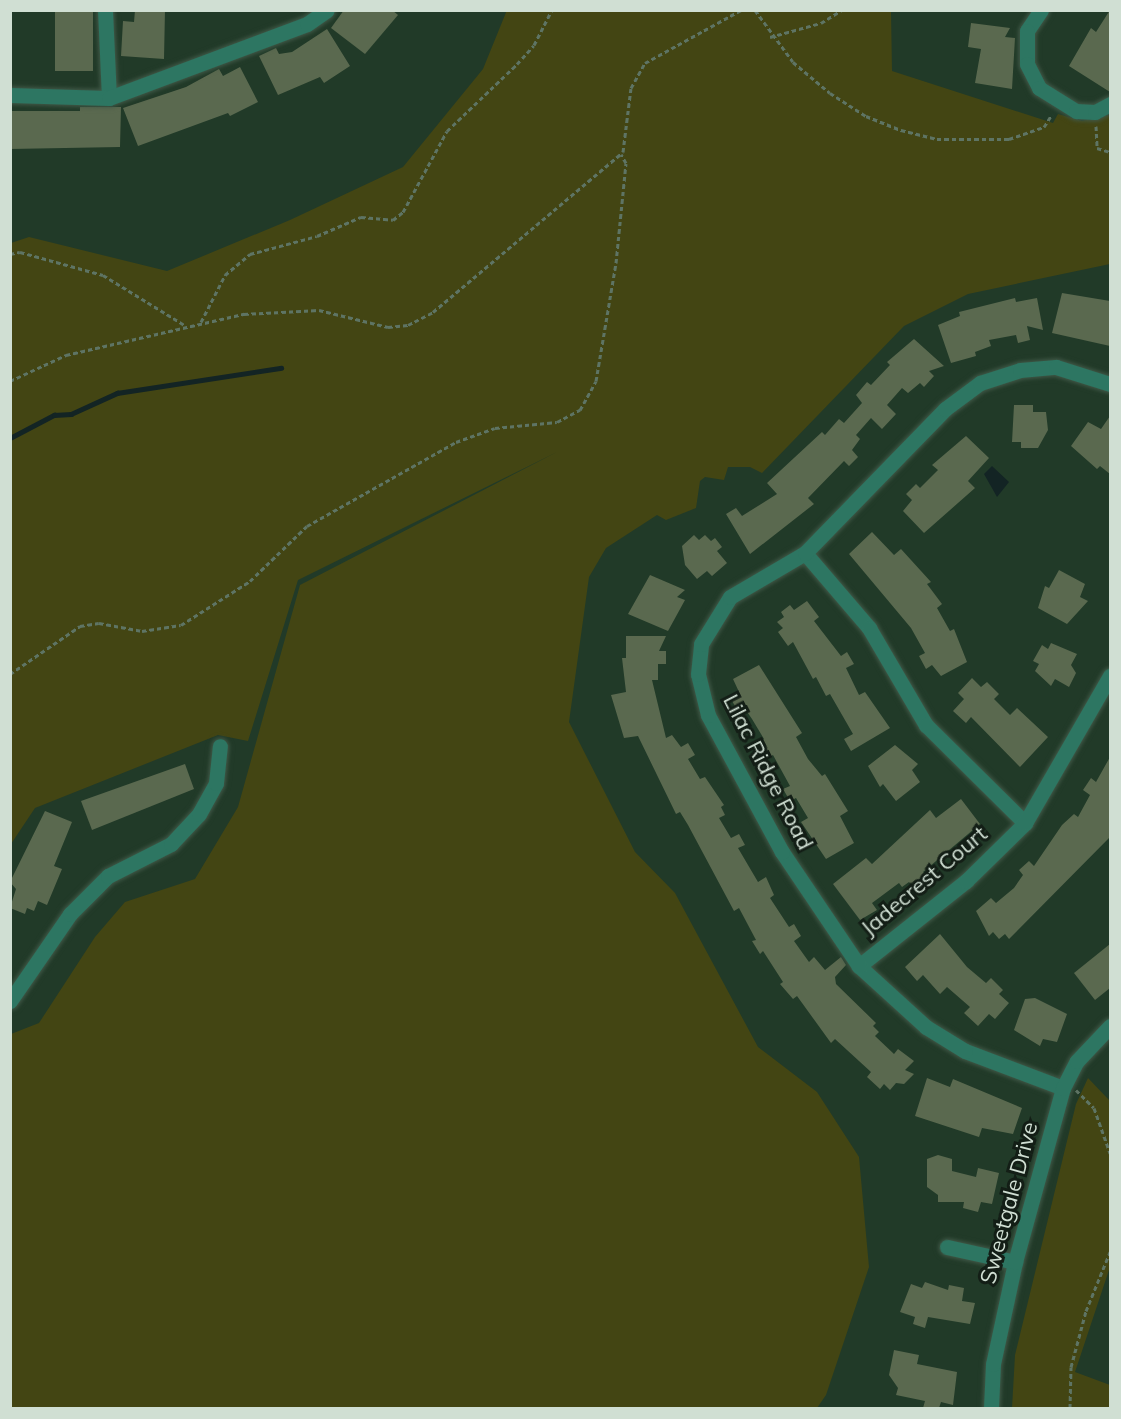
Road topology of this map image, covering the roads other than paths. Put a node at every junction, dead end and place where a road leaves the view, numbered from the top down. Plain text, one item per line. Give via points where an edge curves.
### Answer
1 (105, 10) edge
2 (327, 10) edge
3 (1041, 10) edge
4 (10, 95) edge
5 (109, 98) junction
6 (1110, 104) edge
7 (1110, 384) edge
8 (805, 553) junction
9 (1110, 676) edge
10 (220, 746) dead end
11 (1025, 823) junction
12 (859, 966) junction
13 (10, 1001) edge
14 (1110, 1026) edge
15 (1064, 1084) junction
16 (947, 1247) dead end
17 (1015, 1262) junction
18 (991, 1408) edge

1 - 5 street
2 - 5 street via 307,24
3 - 6 street via 1027,31 1027,64 1039,88 1055,102 1076,111 1095,112
4 - 5 street
7 - 8 street, Lilac Ridge Road via 1056,367 1020,370 980,383 945,409
8 - 11 street via 870,628 926,725
8 - 12 street, Lilac Ridge Road via 729,597 701,644 698,674 708,715 782,852
9 - 11 street, Jadecrest Court
10 - 13 street via 216,783 199,814 171,844 108,876 70,914
11 - 12 street, Jadecrest Court via 966,882
12 - 15 street, Lilac Ridge Road via 926,1027 965,1050
14 - 15 street, Sweetgale Drive via 1077,1061
15 - 17 street, Sweetgale Drive
16 - 17 street
17 - 18 street, Sweetgale Drive via 993,1364

